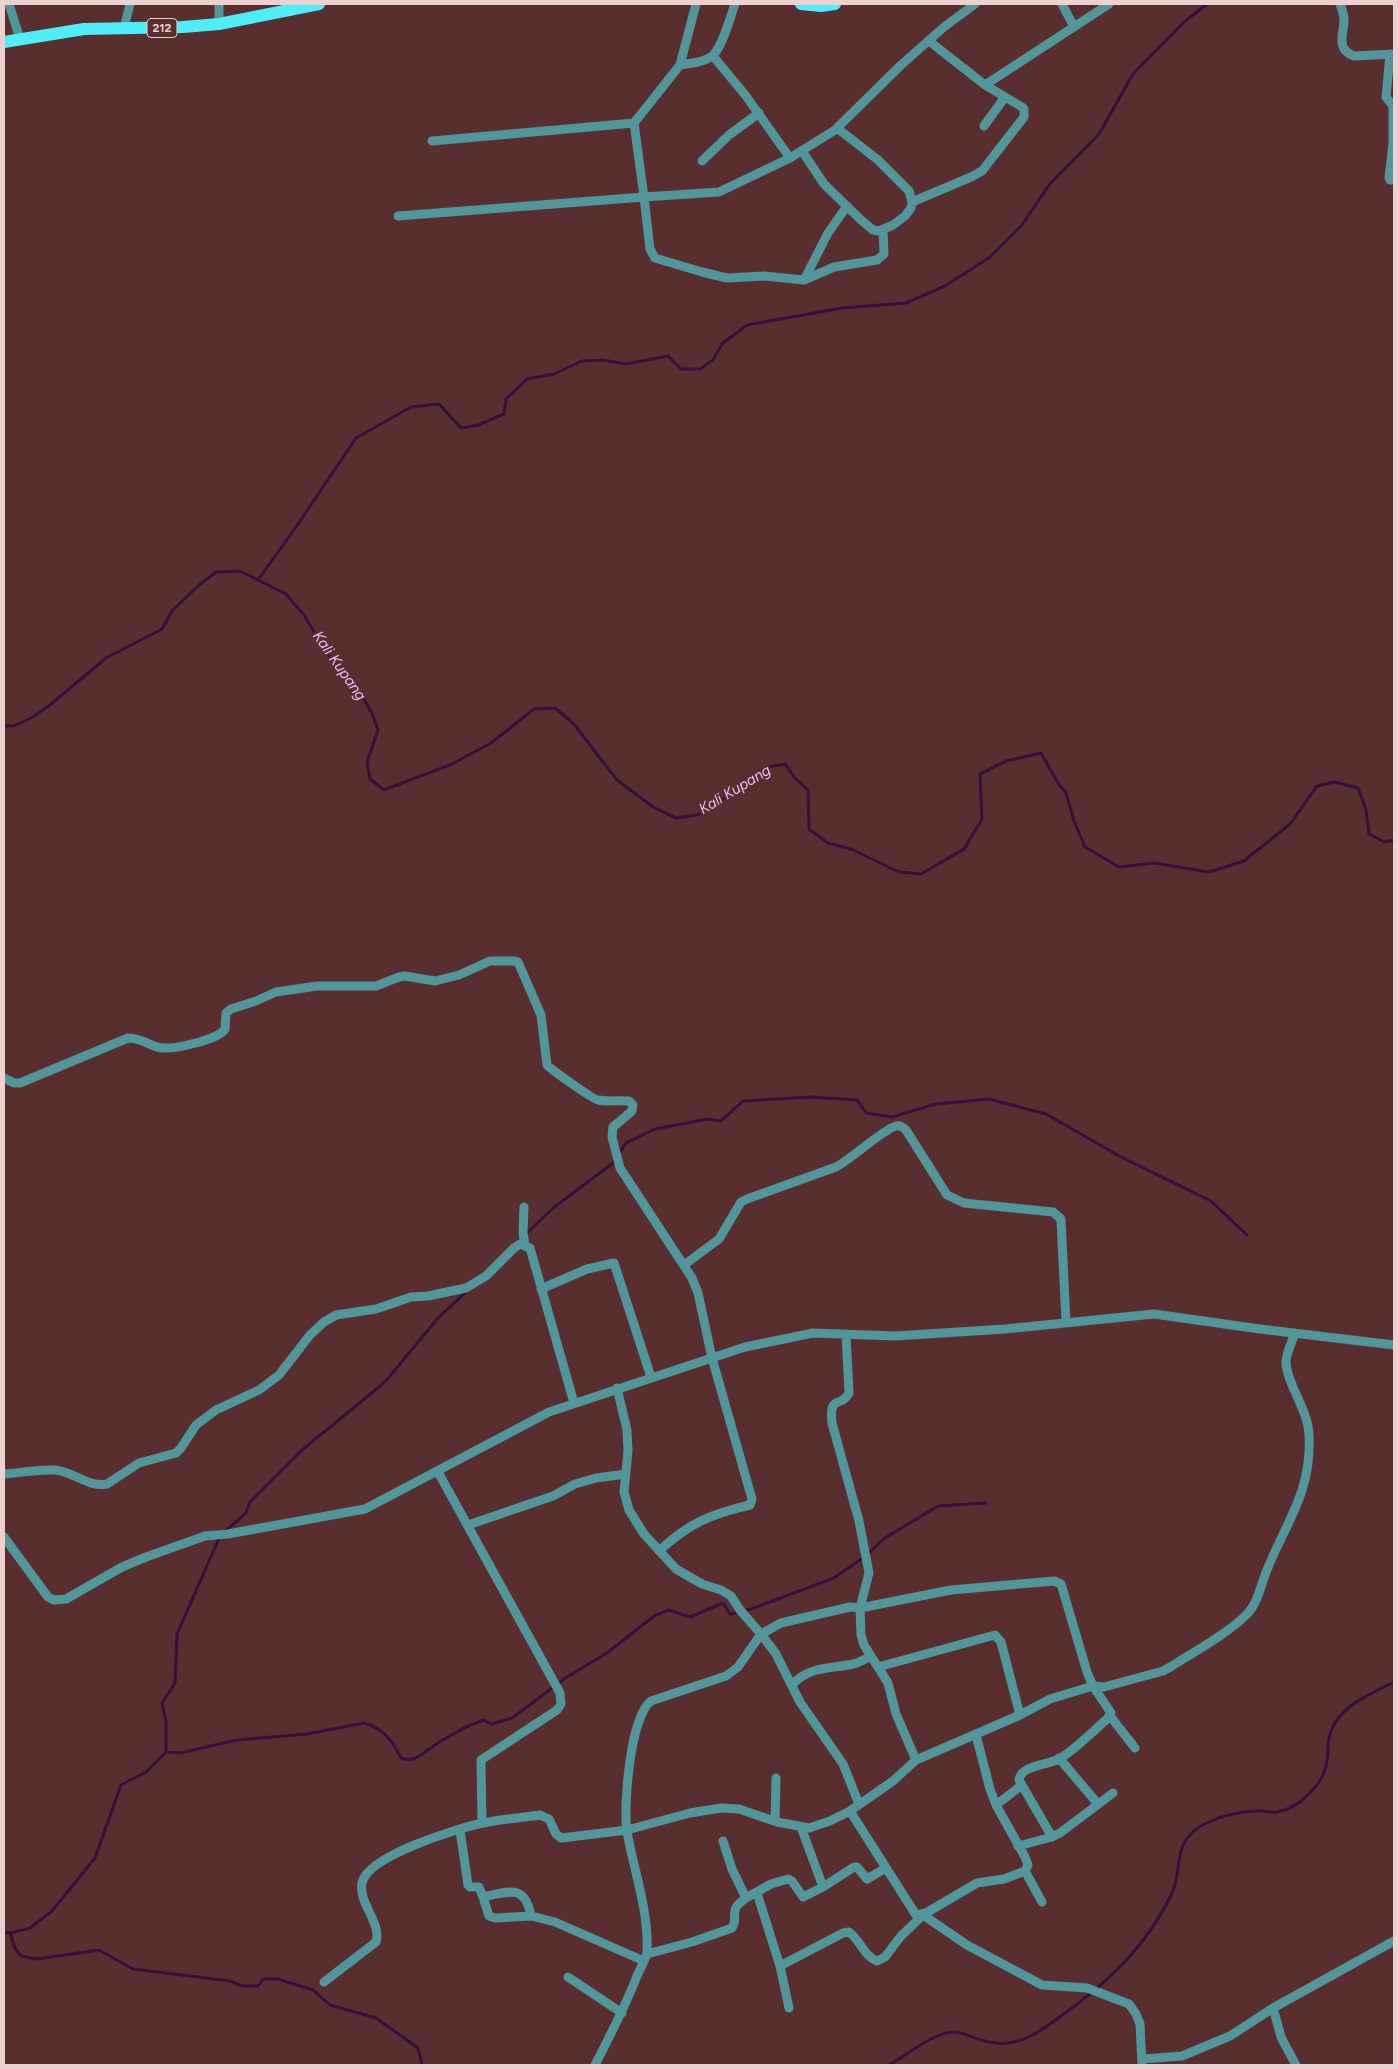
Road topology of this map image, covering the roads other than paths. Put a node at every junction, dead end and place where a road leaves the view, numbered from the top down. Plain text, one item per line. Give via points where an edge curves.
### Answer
1 (9, 4) edge
2 (130, 4) edge
3 (219, 4) edge
4 (319, 4) edge
5 (696, 4) edge
6 (735, 4) edge
7 (801, 4) edge
8 (835, 4) edge
9 (975, 4) edge
10 (1062, 4) edge
11 (1109, 4) edge
12 (1340, 4) edge
13 (219, 24) junction
14 (1074, 27) junction
15 (124, 28) junction
16 (20, 39) junction
17 (929, 41) junction
18 (4, 42) edge
19 (1392, 54) edge
20 (712, 56) junction
21 (680, 65) junction
22 (984, 85) junction
23 (1006, 97) junction
24 (759, 113) junction
25 (634, 123) junction
26 (984, 126) dead end
27 (837, 128) junction
28 (432, 141) dead end
29 (802, 151) junction
30 (790, 158) junction
31 (702, 161) dead end
32 (1394, 180) edge
33 (644, 197) junction
34 (912, 202) junction
35 (848, 206) junction
36 (398, 216) dead end
37 (883, 230) junction
38 (804, 280) junction
39 (4, 1078) edge
40 (524, 1207) dead end
41 (525, 1245) junction
42 (684, 1265) junction
43 (541, 1289) junction
44 (1066, 1322) junction
45 (1295, 1333) junction
46 (846, 1334) junction
47 (1394, 1345) edge
48 (712, 1358) junction
49 (651, 1377) junction
50 (617, 1388) junction
51 (574, 1403) junction
52 (438, 1472) junction
53 (4, 1474) edge
54 (626, 1474) junction
55 (468, 1525) junction
56 (4, 1537) edge
57 (659, 1550) junction
58 (860, 1608) junction
59 (761, 1634) junction
60 (870, 1656) junction
61 (878, 1668) junction
62 (792, 1685) junction
63 (1093, 1686) junction
64 (1020, 1715) junction
65 (1110, 1716) junction
66 (976, 1735) junction
67 (1135, 1748) dead end
68 (1059, 1758) junction
69 (916, 1760) junction
70 (776, 1778) dead end
71 (1022, 1785) junction
72 (1112, 1793) dead end
73 (860, 1804) junction
74 (1098, 1804) junction
75 (996, 1805) junction
76 (850, 1811) junction
77 (775, 1822) junction
78 (482, 1823) junction
79 (801, 1827) junction
80 (460, 1830) junction
81 (627, 1830) junction
82 (1052, 1837) junction
83 (723, 1841) dead end
84 (1018, 1846) junction
85 (886, 1868) junction
86 (1025, 1871) junction
87 (823, 1887) junction
88 (757, 1893) junction
89 (483, 1897) junction
90 (746, 1898) junction
91 (1042, 1902) dead end
92 (923, 1914) junction
93 (531, 1916) junction
94 (1394, 1941) edge
95 (645, 1957) junction
96 (780, 1966) junction
97 (568, 1977) dead end
98 (324, 1982) dead end
99 (789, 2008) dead end
100 (1273, 2008) junction
101 (622, 2013) junction
102 (1142, 2062) edge
103 (595, 2065) edge
104 (1296, 2065) edge

1 - 16 street
2 - 15 street
3 - 13 street
4 - 13 main road, 212
5 - 21 street
6 - 20 street
7 - 8 main road
9 - 17 street
10 - 14 street
11 - 14 street
12 - 19 street via 1344,19 1342,43 1350,54
13 - 15 main road, 212
14 - 22 street
15 - 16 main road, 212 via 79,30
16 - 18 main road, 212
17 - 22 street
17 - 27 street
19 - 32 street via 1386,97 1393,106 1389,178
20 - 21 street via 701,62
20 - 24 street
21 - 25 street
22 - 23 street
23 - 26 street
23 - 34 street via 1024,109 1024,117 987,166 971,177
24 - 30 street
24 - 31 street
25 - 28 street
25 - 33 street
27 - 29 street
27 - 34 street via 905,186
29 - 30 street
29 - 35 street via 824,184
30 - 33 street via 719,192
33 - 36 street
33 - 38 street via 650,249 655,258 727,278 764,276
34 - 37 street via 905,216
35 - 37 street via 873,230
35 - 38 street via 828,233
37 - 38 street via 884,254 877,260 834,267
39 - 42 street via 20,1083 128,1038 162,1048 218,1036 225,1029 226,1013 230,1009 276,992 318,986 376,986 405,976 435,981 459,975 490,961 514,960 520,966 540,1016 550,1070 596,1100 629,1101 633,1105 632,1111 613,1127 612,1136 620,1168
40 - 41 street
41 - 43 street via 534,1258
41 - 53 street via 514,1248 480,1280 466,1288 410,1297 324,1322 268,1384 216,1410 196,1425 176,1453 139,1463 107,1484 93,1484 56,1470
42 - 44 street via 718,1238 741,1202 836,1167 889,1130 902,1126 947,1195 954,1200 1058,1215 1061,1220
42 - 48 street via 698,1293
43 - 49 street via 587,1269 614,1262
43 - 51 street
44 - 45 street via 1154,1314
44 - 46 street via 895,1336
45 - 47 street
45 - 63 street via 1286,1360 1310,1433 1307,1476 1252,1609 1163,1671 1104,1687
46 - 48 street via 800,1335 744,1347
46 - 58 street via 849,1392 830,1408 869,1573
48 - 49 street
48 - 57 street via 753,1502 708,1516
49 - 50 street
50 - 51 street
50 - 54 street via 627,1430
51 - 52 street via 529,1422
52 - 55 street
52 - 56 street via 365,1509 205,1536 122,1567 60,1600 43,1592
54 - 55 street via 575,1484 553,1496
54 - 57 street via 624,1492 629,1510
55 - 78 street via 562,1699 557,1710 482,1760
57 - 59 street via 676,1569 731,1596
58 - 59 street via 781,1623
58 - 60 street via 861,1635
58 - 63 street via 951,1590 1058,1582 1062,1584
59 - 62 street
59 - 81 street via 732,1673 646,1704 636,1728 629,1760
60 - 61 street
60 - 62 street via 855,1664 812,1671
61 - 64 street via 995,1635 1001,1642
61 - 69 street via 888,1682 896,1714
62 - 73 street via 800,1702 847,1770
63 - 64 street via 1050,1699
63 - 65 street via 1110,1709
64 - 66 street
65 - 67 street
65 - 68 street
66 - 69 street
66 - 75 street
68 - 71 street via 1026,1770 1020,1775
68 - 74 street
69 - 73 street
70 - 77 street
71 - 75 street
71 - 82 street
72 - 74 street
73 - 76 street
74 - 82 street
75 - 84 street
76 - 79 street via 830,1822
76 - 85 street
77 - 79 street
77 - 81 street via 739,1808 721,1808
78 - 80 street
78 - 81 street via 545,1816 561,1838
79 - 87 street
80 - 89 street via 468,1886 479,1887
80 - 98 street via 394,1853 365,1875 363,1896 377,1934 376,1942
81 - 95 street via 644,1920
82 - 84 street
83 - 90 street
84 - 86 street via 1028,1865
85 - 87 street via 867,1879 854,1867
85 - 92 street via 912,1911 916,1915
86 - 91 street
86 - 92 street via 1004,1879 977,1883
87 - 88 street via 803,1897 788,1879
88 - 90 street
88 - 96 street
89 - 93 street via 490,1916 494,1918
89 - 93 street via 518,1892 525,1898
90 - 95 street via 733,1913 732,1928
92 - 96 street via 885,1957 877,1961 865,1953 849,1932
92 - 102 street via 976,1950 1042,1985 1087,1988 1129,2004 1140,2024
93 - 95 street via 556,1922
94 - 100 street
95 - 101 street
96 - 99 street
97 - 101 street
100 - 102 street via 1241,2030 1192,2053
100 - 104 street via 1281,2037
101 - 103 street

